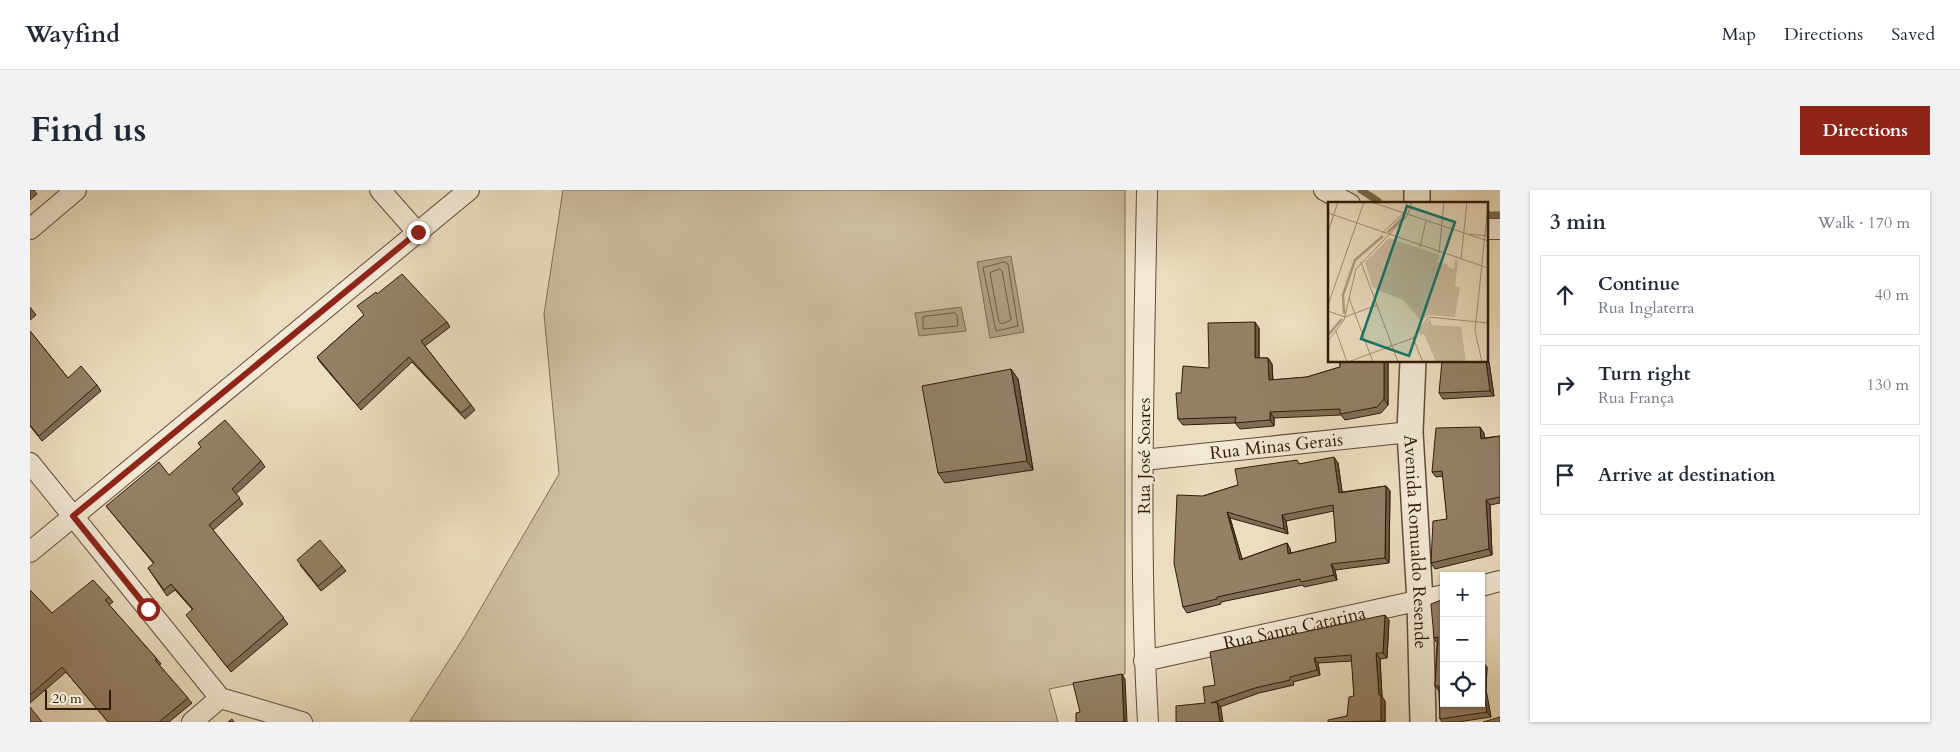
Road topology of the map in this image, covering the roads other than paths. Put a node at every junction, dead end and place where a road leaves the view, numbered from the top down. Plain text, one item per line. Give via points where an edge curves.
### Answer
1 (76, 190) edge
2 (380, 190) edge
3 (469, 190) edge
4 (1147, 190) edge
5 (1324, 190) edge
6 (1346, 202) edge
7 (30, 229) edge
8 (418, 232) junction
9 (1413, 362) edge
10 (1410, 432) junction
11 (1143, 460) junction
12 (30, 463) edge
13 (73, 516) junction
14 (30, 552) edge
15 (1500, 581) edge
16 (1485, 585) edge
17 (1432, 598) edge
18 (1144, 661) junction
19 (220, 698) junction
20 (192, 722) edge
21 (302, 722) edge
22 (1148, 722) edge
23 (1423, 722) edge

1 - 7 street
2 - 8 street
3 - 8 street
4 - 11 street, Rua José Soares
5 - 6 street
8 - 13 street
9 - 10 street, Avenida Romualdo Resende
10 - 11 street, Rua Minas Gerais
10 - 17 street, Avenida Romualdo Resende
11 - 18 street, Rua José Soares
12 - 13 street
13 - 14 street
13 - 19 street
15 - 16 street
17 - 18 street, Rua Santa Catarina
17 - 23 street, Avenida Romualdo Resende
18 - 22 street, Rua José Soares
19 - 20 street
19 - 21 street

